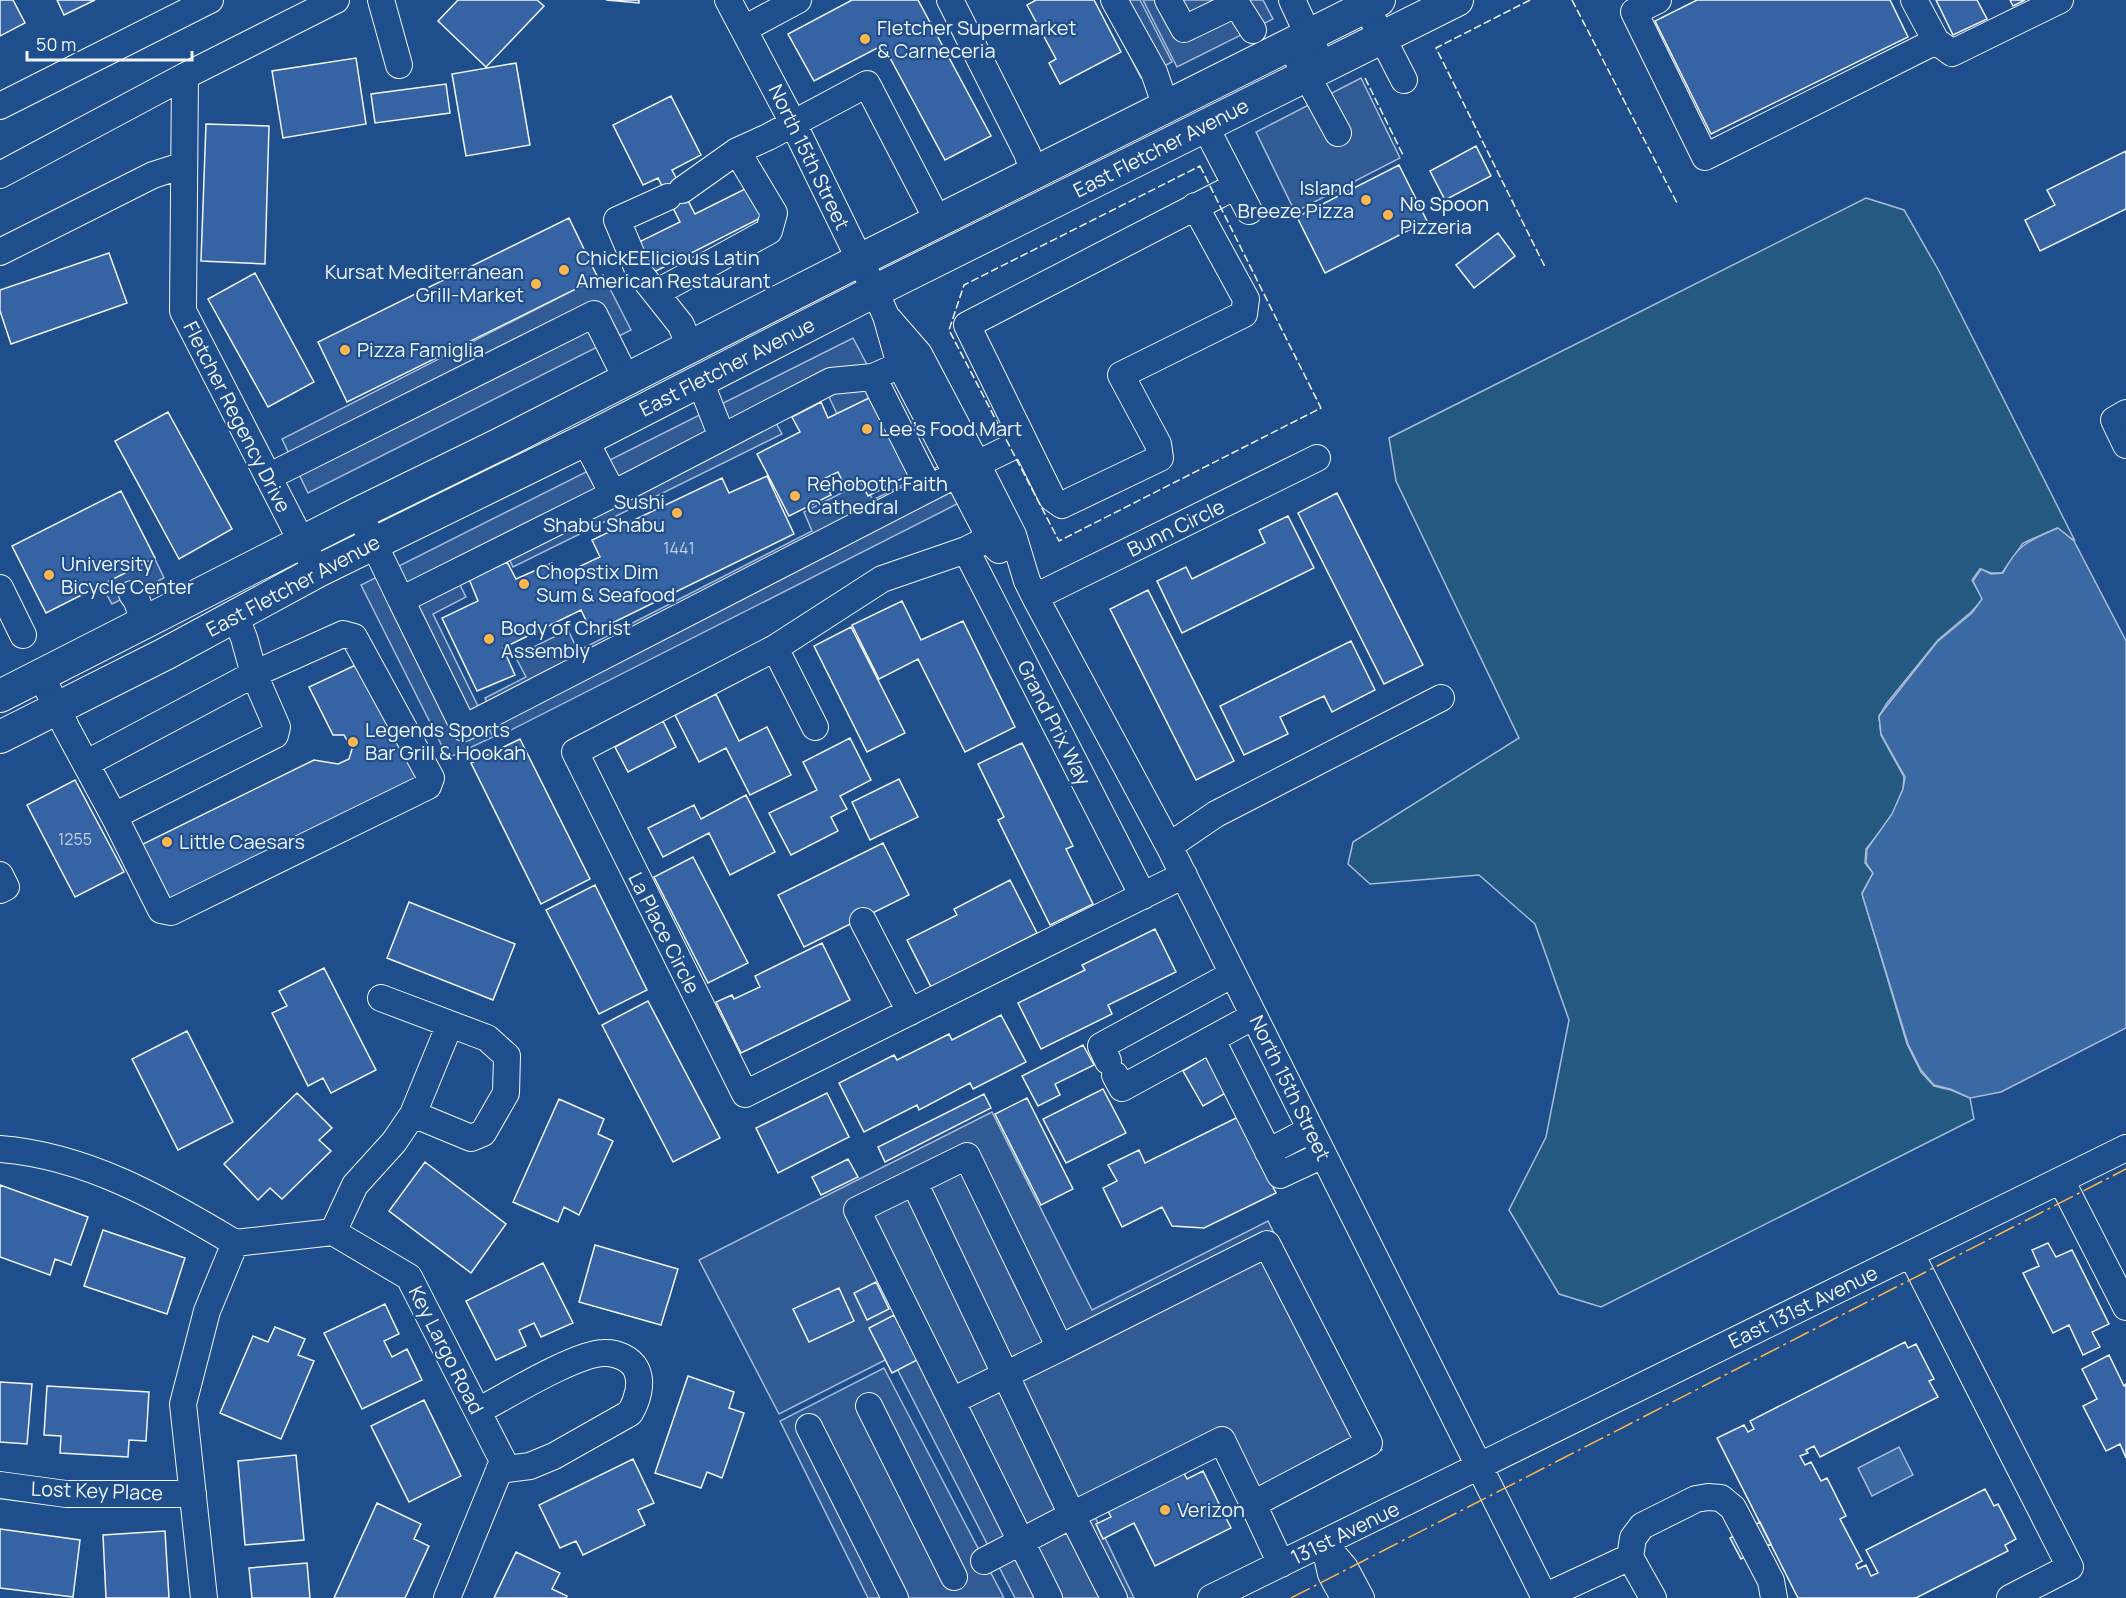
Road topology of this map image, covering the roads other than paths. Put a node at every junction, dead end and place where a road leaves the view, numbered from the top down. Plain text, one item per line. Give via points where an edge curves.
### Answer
1 (210, 0) edge
2 (336, 0) edge
3 (381, 0) edge
4 (728, 0) edge
5 (798, 0) edge
6 (950, 0) edge
7 (1114, 0) edge
8 (1168, 0) edge
9 (1292, 0) edge
10 (1658, 0) edge
11 (1914, 0) edge
12 (2060, 0) edge
13 (1235, 2) edge
14 (1372, 3) edge
15 (1444, 3) edge
16 (744, 28) junction
17 (1382, 38) junction
18 (1936, 41) junction
19 (1280, 42) junction
20 (399, 64) dead end
21 (185, 76) junction
22 (1304, 77) junction
23 (1404, 80) dead end
24 (0, 106) edge
25 (1166, 107) junction
26 (793, 123) junction
27 (1205, 126) junction
28 (1338, 133) dead end
29 (737, 150) junction
30 (184, 165) junction
31 (1034, 173) junction
32 (0, 175) edge
33 (1236, 186) junction
34 (1196, 206) junction
35 (1249, 211) dead end
36 (938, 221) junction
37 (0, 252) edge
38 (860, 260) junction
39 (656, 293) junction
40 (881, 304) junction
41 (690, 347) junction
42 (900, 365) junction
43 (873, 377) junction
44 (627, 380) junction
45 (700, 381) junction
46 (2120, 416) edge
47 (722, 437) junction
48 (585, 440) junction
49 (1024, 441) junction
50 (2126, 444) edge
51 (1317, 458) dead end
52 (967, 469) junction
53 (268, 477) junction
54 (929, 488) junction
55 (613, 494) junction
56 (359, 513) junction
57 (990, 538) junction
58 (302, 542) junction
59 (374, 543) junction
60 (966, 550) junction
61 (318, 571) junction
62 (0, 588) edge
63 (1031, 589) junction
64 (132, 594) dead end
65 (401, 600) junction
66 (235, 615) junction
67 (144, 623) junction
68 (23, 635) dead end
69 (775, 648) junction
70 (254, 674) junction
71 (41, 675) junction
72 (0, 696) edge
73 (1441, 698) dead end
74 (58, 709) junction
75 (815, 727) dead end
76 (0, 737) edge
77 (87, 763) junction
78 (114, 816) junction
79 (1170, 846) junction
80 (0, 875) edge
81 (1184, 875) junction
82 (0, 890) edge
83 (1143, 896) junction
84 (863, 921) dead end
85 (1233, 974) junction
86 (381, 998) dead end
87 (910, 1012) junction
88 (1254, 1016) junction
89 (450, 1024) junction
90 (1212, 1040) junction
91 (413, 1114) junction
92 (1310, 1130) junction
93 (2126, 1148) edge
94 (0, 1149) edge
95 (1268, 1152) junction
96 (1323, 1155) junction
97 (2061, 1180) junction
98 (914, 1182) junction
99 (333, 1232) junction
100 (235, 1243) junction
101 (1911, 1254) junction
102 (2126, 1307) edge
103 (1060, 1348) junction
104 (1005, 1374) junction
105 (952, 1401) junction
106 (869, 1406) dead end
107 (478, 1411) junction
108 (808, 1426) dead end
109 (1479, 1467) junction
110 (499, 1470) junction
111 (0, 1485) edge
112 (194, 1494) junction
113 (1253, 1504) junction
114 (1072, 1515) junction
115 (1022, 1542) junction
116 (1324, 1543) junction
117 (1630, 1557) junction
118 (984, 1561) dead end
119 (1281, 1564) junction
120 (954, 1578) dead end
121 (204, 1598) edge
122 (447, 1598) edge
123 (895, 1598) edge
124 (1050, 1598) edge
125 (1114, 1598) edge
126 (1211, 1598) edge
127 (1344, 1598) edge
128 (1361, 1598) edge
129 (1545, 1598) edge
130 (1653, 1598) edge
131 (1774, 1598) edge
132 (2010, 1598) edge

1 - 24 street
2 - 21 street
3 - 20 street
4 - 16 street, North 15th Street
5 - 16 street
6 - 31 street
7 - 25 street via 1154,72
8 - 13 street via 1184,29
9 - 19 street
10 - 18 street via 1634,12 1705,157
11 - 18 street
12 - 18 street via 1958,52 1952,53
13 - 19 street
14 - 17 street
14 - 19 main road, East Fletcher Avenue
15 - 17 main road, East Fletcher Avenue
16 - 26 street, North 15th Street
17 - 22 main road, East Fletcher Avenue
17 - 23 street
19 - 22 main road
19 - 22 street
19 - 25 main road, East Fletcher Avenue
21 - 30 street, Fletcher Regency Drive
21 - 32 street
22 - 27 main road, East Fletcher Avenue
22 - 28 street
25 - 31 main road, East Fletcher Avenue
26 - 29 street
26 - 36 street via 867,84
26 - 38 street, North 15th Street
27 - 33 street
27 - 40 main road, East Fletcher Avenue
29 - 39 street via 774,213 769,231
29 - 39 street via 675,193 617,220 639,272
30 - 37 street via 153,175
30 - 53 street, Fletcher Regency Drive via 183,311
31 - 36 main road, East Fletcher Avenue
33 - 34 street
33 - 35 street
34 - 49 street via 967,325
34 - 49 street via 1246,299 1245,314 1121,375 1158,444 1160,458 1062,505 1052,498
36 - 38 main road, East Fletcher Avenue
38 - 40 street, North 15th Street
38 - 41 main road, East Fletcher Avenue
39 - 41 street via 681,325
40 - 42 street, North 15th Street
40 - 45 main road, East Fletcher Avenue
40 - 52 street, North 15th Street via 919,354
41 - 44 main road, East Fletcher Avenue
42 - 43 street
42 - 52 street, North 15th Street
43 - 47 street via 831,381
43 - 54 street
44 - 53 street via 594,314
44 - 56 main road, East Fletcher Avenue
45 - 47 street
45 - 48 main road, East Fletcher Avenue
46 - 50 street
47 - 55 street
48 - 55 street
48 - 59 main road, East Fletcher Avenue
49 - 52 street
51 - 63 street, Bunn Circle
52 - 54 street
52 - 57 street, North 15th Street
52 - 63 street, North 15th Street via 1013,535
53 - 58 street, Fletcher Regency Drive
54 - 65 street via 464,728
55 - 65 street
56 - 58 main road, East Fletcher Avenue
56 - 59 street
57 - 60 street, La Place Circle
57 - 63 street, North 15th Street
58 - 61 street, Fletcher Regency Drive
58 - 67 main road, East Fletcher Avenue
59 - 61 main road, East Fletcher Avenue
59 - 65 street
60 - 69 street, La Place Circle via 882,579
60 - 83 street, Grand Prix Way
61 - 66 main road, East Fletcher Avenue
62 - 68 street
63 - 79 street, North 15th Street
64 - 67 street
66 - 70 street
66 - 74 main road, East Fletcher Avenue
67 - 71 main road, East Fletcher Avenue
69 - 75 street
69 - 87 street, La Place Circle via 575,752 745,1094
70 - 77 street
70 - 78 street via 277,726 275,735
70 - 78 street via 343,634 354,637 431,778 428,786 171,912 161,910
71 - 72 main road, East Fletcher Avenue
71 - 74 street
73 - 79 street via 1216,814
74 - 76 main road, East Fletcher Avenue
74 - 77 street
77 - 78 street
79 - 81 street, North 15th Street
80 - 82 street via 6,887
81 - 83 street, La Place Circle
81 - 85 street, North 15th Street
83 - 87 street, La Place Circle
84 - 87 street
85 - 88 street, North 15th Street
85 - 90 street via 1101,1046 1122,1088
86 - 89 street
88 - 90 street
88 - 92 street, North 15th Street
89 - 91 street
89 - 91 street via 487,1038 507,1056 506,1093 483,1134 471,1138
90 - 95 street
91 - 99 street via 355,1185
92 - 95 street
92 - 96 street, North 15th Street
93 - 97 street, East 131st Avenue
94 - 100 street via 22,1151 103,1173 170,1204
95 - 96 street via 1280,1176
96 - 109 street, North 15th Street
97 - 101 street, East 131st Avenue
97 - 102 street
98 - 103 street via 967,1156
98 - 104 street
98 - 105 street via 857,1210
99 - 100 street
99 - 107 street, Key Largo Road via 409,1277
100 - 112 street via 207,1311 183,1404
101 - 109 street, East 131st Avenue
101 - 132 street via 2070,1567
103 - 104 street
103 - 113 street via 1267,1244 1369,1443
104 - 105 street
104 - 114 street
105 - 115 street
106 - 120 street
107 - 110 street, Key Largo Road via 503,1461
107 - 110 street via 583,1358 605,1353 623,1357 638,1374 636,1402 630,1413 538,1463
108 - 123 street
109 - 116 street, 131st Avenue
109 - 129 street, North 15th Street
110 - 122 street
111 - 112 street, Lost Key Place via 66,1494
112 - 121 street
113 - 114 street via 1222,1440
113 - 119 street
114 - 115 street
114 - 125 street
115 - 118 street
115 - 124 street
116 - 119 street, 131st Avenue
116 - 127 street via 1331,1574
116 - 128 street via 1345,1568
117 - 129 street
117 - 130 street
117 - 131 street via 1633,1538 1642,1526 1696,1499 1720,1498 1733,1508 1771,1581
119 - 126 street, 131st Avenue

